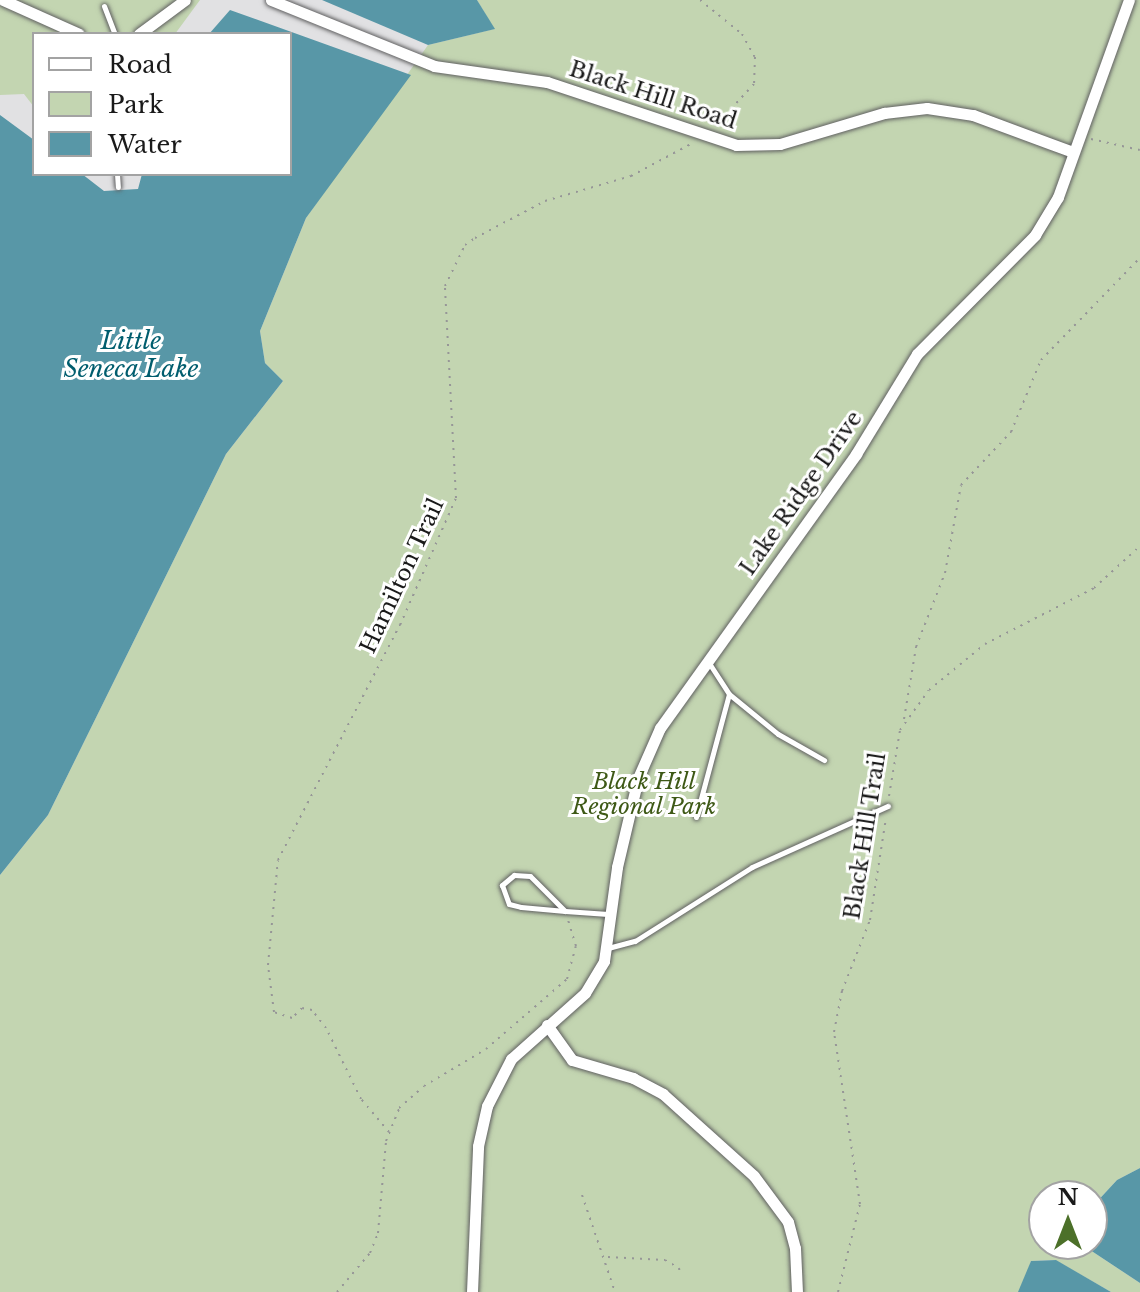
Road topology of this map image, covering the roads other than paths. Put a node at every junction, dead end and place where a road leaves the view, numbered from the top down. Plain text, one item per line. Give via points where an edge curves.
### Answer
1 (3, 0) edge
2 (185, 0) edge
3 (271, 0) edge
4 (1129, 0) edge
5 (22, 4) edge
6 (104, 6) dead end
7 (70, 32) edge
8 (114, 32) edge
9 (142, 32) edge
10 (1073, 152) junction
11 (117, 176) edge
12 (118, 187) dead end
13 (706, 659) junction
14 (729, 694) junction
15 (824, 760) dead end
16 (888, 806) road end
17 (696, 817) dead end
18 (565, 911) junction
19 (613, 915) junction
20 (608, 948) junction
21 (547, 1025) junction
22 (472, 1292) edge
23 (797, 1292) edge

1 - 5 street
2 - 9 street
3 - 10 street, Black Hill Road via 434,66 547,82 736,145 780,144 884,113 927,108 973,115
4 - 10 street, Lake Ridge Drive
5 - 7 street
6 - 8 lane
10 - 13 street, Lake Ridge Drive via 1058,197 1035,235 917,354 856,454
11 - 12 lane
13 - 14 lane
13 - 19 street, Lake Ridge Drive via 674,704 638,778 617,867
14 - 15 lane via 778,734
14 - 17 lane
16 - 20 lane via 752,867 635,941
18 - 18 lane via 509,904 502,885 514,875 530,876
18 - 19 lane
19 - 20 street, Lake Ridge Drive
20 - 21 street, Lake Ridge Drive via 585,993
21 - 22 street, Lake Ridge Drive via 511,1059 487,1106 478,1146
21 - 23 street via 572,1060 633,1078 663,1094 754,1176 788,1222

